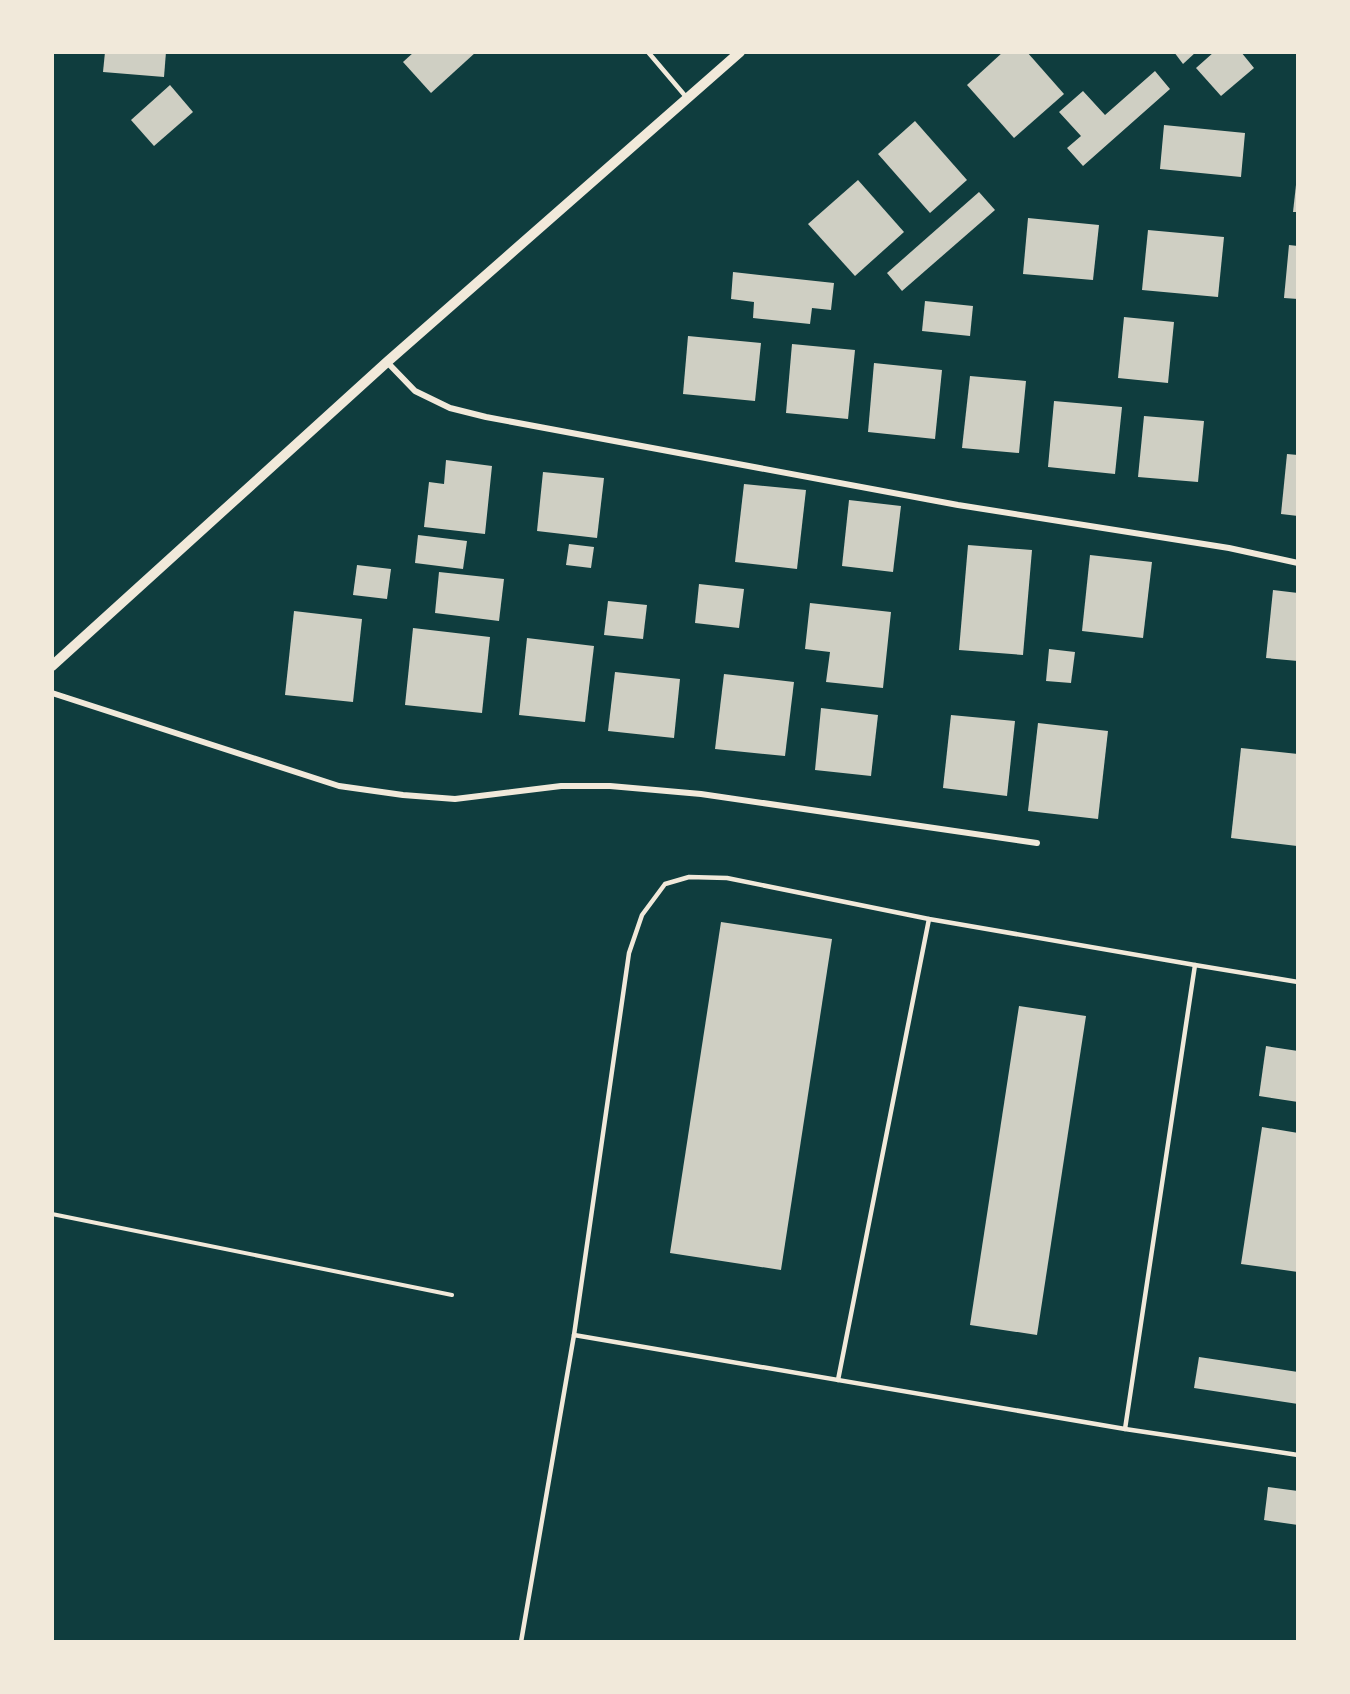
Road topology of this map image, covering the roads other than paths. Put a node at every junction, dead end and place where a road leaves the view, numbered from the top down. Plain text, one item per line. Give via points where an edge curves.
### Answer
1 (648, 52) edge
2 (740, 52) edge
3 (687, 98) junction
4 (387, 362) junction
5 (1298, 563) edge
6 (52, 666) edge
7 (52, 693) edge
8 (1037, 843) dead end
9 (929, 919) junction
10 (1195, 964) junction
11 (1298, 982) edge
12 (574, 1335) junction
13 (838, 1380) junction
14 (1125, 1429) junction
15 (1298, 1455) edge
16 (520, 1641) edge

1 - 3 lane
2 - 3 street
3 - 4 street
4 - 5 street via 415,391 450,408 486,417 958,505 1229,548
4 - 6 street
7 - 8 street via 339,786 455,799 561,786 610,786 700,794
9 - 10 lane
9 - 12 lane via 727,878 689,877 665,884 642,915 629,953
9 - 13 lane
10 - 11 lane
10 - 14 lane
12 - 13 lane
12 - 16 lane
13 - 14 lane
14 - 15 lane

